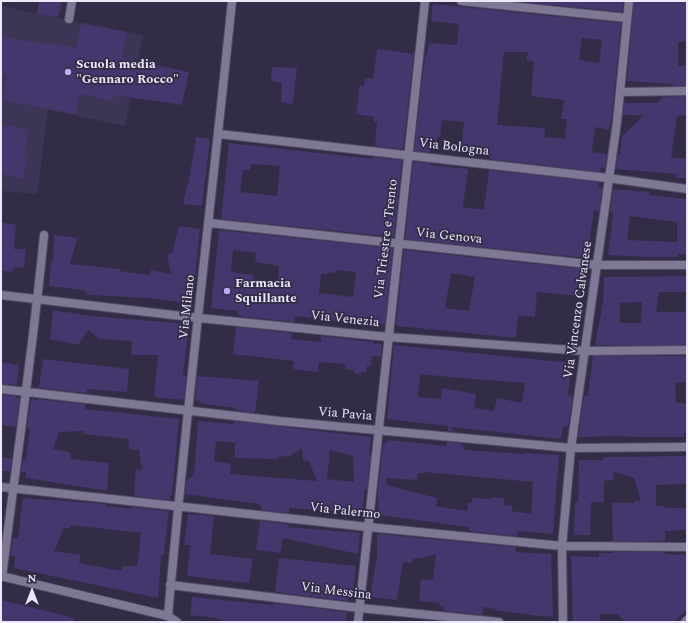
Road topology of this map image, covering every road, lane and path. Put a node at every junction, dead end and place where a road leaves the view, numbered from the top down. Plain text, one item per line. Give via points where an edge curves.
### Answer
1 (72, 1) edge
2 (232, 1) edge
3 (425, 1) edge
4 (461, 1) edge
5 (629, 1) edge
6 (627, 18) junction
7 (69, 19) dead end
8 (687, 91) edge
9 (620, 92) junction
10 (219, 134) junction
11 (409, 155) junction
12 (609, 178) junction
13 (687, 189) edge
14 (209, 223) junction
15 (44, 236) dead end
16 (398, 243) junction
17 (597, 265) junction
18 (687, 265) edge
19 (1, 295) edge
20 (38, 300) junction
21 (199, 318) junction
22 (388, 337) junction
23 (687, 350) edge
24 (585, 351) junction
25 (1, 389) edge
26 (26, 392) junction
27 (188, 411) junction
28 (378, 430) junction
29 (687, 447) edge
30 (571, 448) junction
31 (1, 486) edge
32 (13, 488) junction
33 (177, 505) junction
34 (368, 527) junction
35 (562, 546) junction
36 (687, 547) edge
37 (2, 576) edge
38 (170, 584) junction
39 (360, 608) junction
40 (168, 616) junction
41 (178, 622) edge
42 (358, 622) edge
43 (499, 622) edge
44 (563, 622) edge

1 - 7 street
2 - 10 street, Via Milano
3 - 11 street, Via Triestre e Trento
4 - 6 street
5 - 6 street, Via Vincenzo Calvanese
6 - 9 street, Via Vincenzo Calvanese
8 - 9 street
9 - 12 street, Via Vincenzo Calvanese
10 - 11 street, Via Bologna
10 - 14 street, Via Milano
11 - 12 street, Via Bologna
11 - 16 street, Via Triestre e Trento
12 - 13 street, Via Bologna
12 - 17 street, Via Vincenzo Calvanese
14 - 16 street, Via Genova
14 - 21 street, Via Milano
15 - 20 street
16 - 17 street, Via Genova
16 - 22 street, Via Triestre e Trento
17 - 18 street, Via Genova
17 - 24 street, Via Vincenzo Calvanese
19 - 20 street, Via Venezia
20 - 21 street, Via Venezia
20 - 26 street
21 - 22 street, Via Venezia
21 - 27 street, Via Milano
22 - 24 street, Via Venezia
22 - 28 street, Via Triestre e Trento
23 - 24 street, Via Venezia
24 - 30 street, Via Vincenzo Calvanese
25 - 26 street, Via Pavia
26 - 27 street, Via Pavia
26 - 32 street
27 - 28 street, Via Pavia
27 - 33 street, Via Milano
28 - 30 street, Via Pavia
28 - 34 street, Via Triestre e Trento
29 - 30 street, Via Pavia
30 - 35 street, Via Vincenzo Calvanese
31 - 32 street, Via Palermo
32 - 33 street, Via Palermo
32 - 37 street
33 - 34 street, Via Palermo
33 - 38 street, Via Milano
34 - 35 street, Via Palermo
34 - 39 street, Via Triestre e Trento
35 - 36 street, Via Palermo
35 - 44 street, Via Vincenzo Calvanese
37 - 40 street
38 - 39 street, Via Messina
38 - 40 street, Via Milano
39 - 42 street, Via Triestre e Trento
39 - 43 street, Via Messina
40 - 41 street

